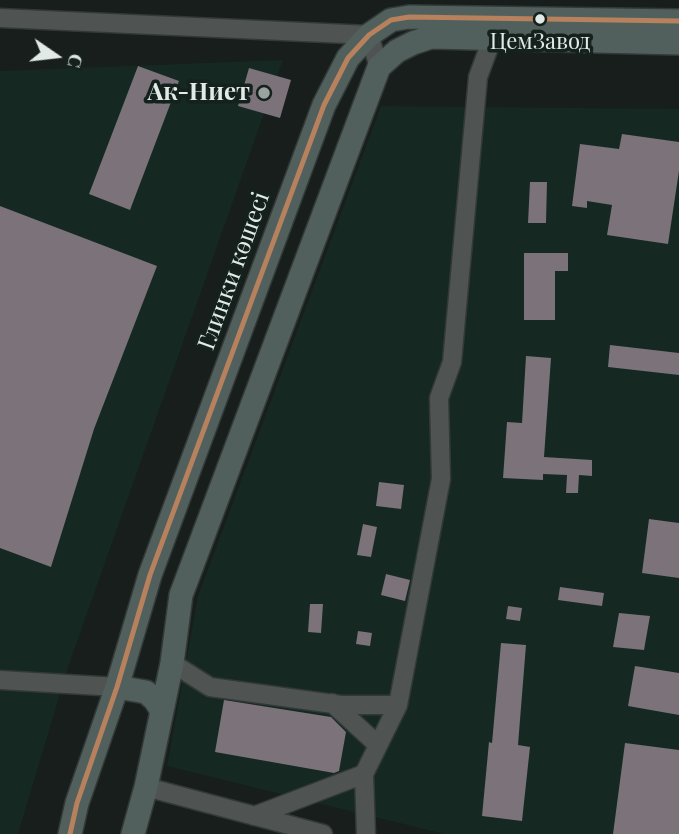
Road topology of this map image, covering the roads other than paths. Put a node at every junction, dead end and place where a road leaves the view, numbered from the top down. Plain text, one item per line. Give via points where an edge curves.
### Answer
1 (0, 18) edge
2 (679, 21) edge
3 (369, 35) junction
4 (492, 38) junction
5 (679, 43) edge
6 (379, 67) junction
7 (172, 663) junction
8 (0, 680) edge
9 (117, 687) junction
10 (332, 704) junction
11 (398, 705) junction
12 (162, 711) junction
13 (378, 745) junction
14 (363, 774) junction
15 (146, 787) junction
16 (254, 816) junction
17 (70, 834) edge
18 (133, 834) edge
19 (323, 834) edge
20 (366, 834) edge

1 - 3 lane
2 - 3 main road, Глинки көшесі via 409,17 391,20
3 - 6 lane
3 - 9 main road, Глинки көшесі via 348,58 324,105 150,575
4 - 5 main road
4 - 6 main road via 431,37 397,51
4 - 11 lane via 478,77 452,362 439,398 441,479
6 - 7 main road via 181,595
7 - 10 lane via 210,687
7 - 12 main road
8 - 9 lane
9 - 12 main road via 146,692
9 - 17 main road, Глинки көшесі
10 - 11 lane
10 - 13 lane
11 - 13 lane
12 - 15 main road
13 - 14 lane
14 - 16 lane
14 - 20 lane
15 - 16 lane
15 - 18 main road
16 - 19 lane

